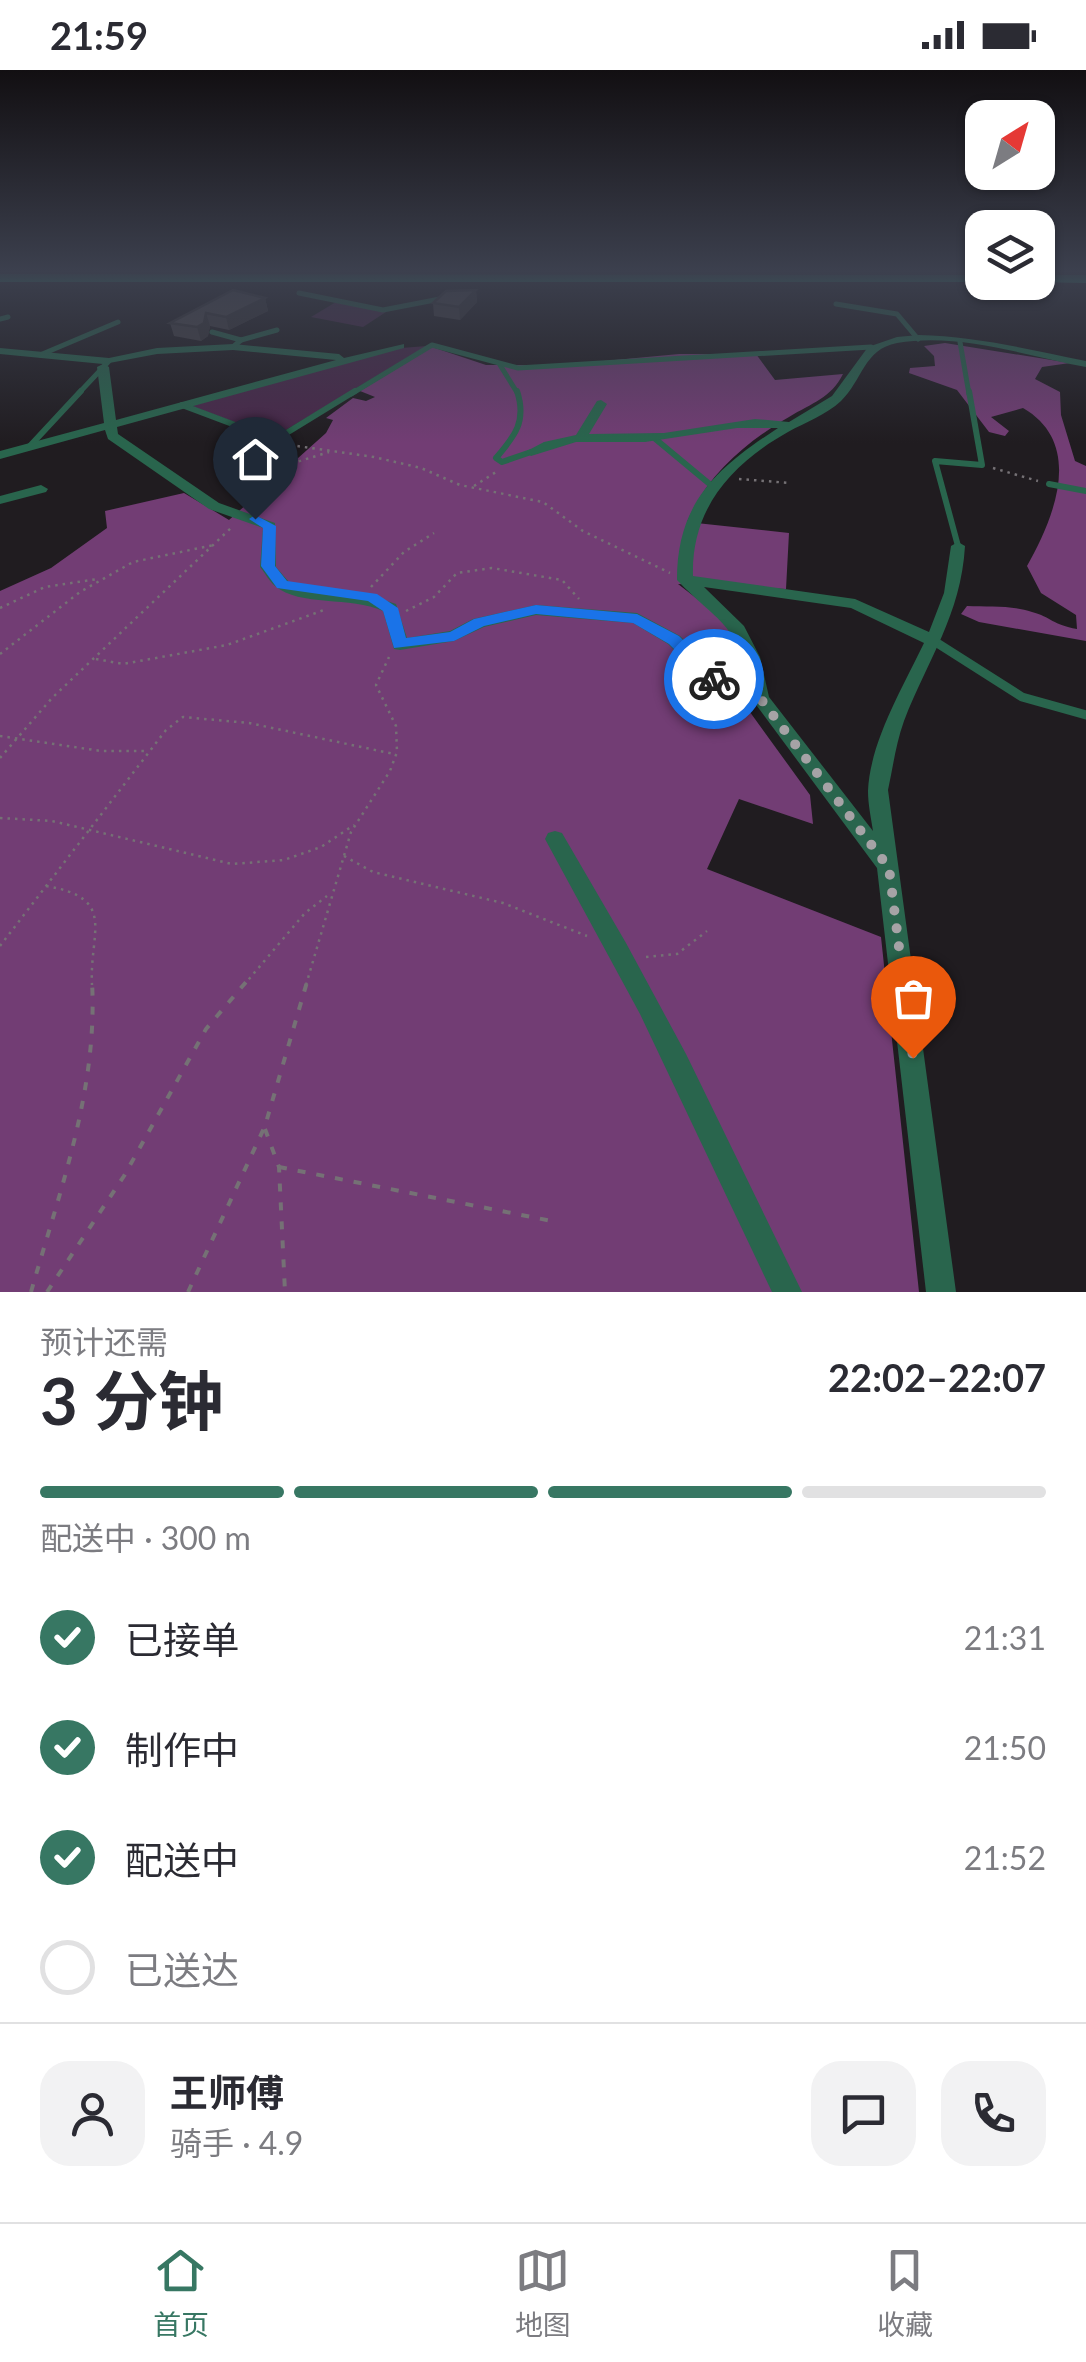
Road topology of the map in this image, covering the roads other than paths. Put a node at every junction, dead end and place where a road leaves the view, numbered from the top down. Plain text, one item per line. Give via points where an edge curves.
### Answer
1 (101, 329) edge
2 (909, 329) edge
3 (277, 330) dead end
4 (212, 332) dead end
5 (918, 340) junction
6 (960, 342) junction
7 (237, 344) junction
8 (400, 346) dead end
9 (870, 347) junction
10 (0, 351) edge
11 (40, 355) junction
12 (354, 359) junction
13 (106, 364) junction
14 (1086, 364) edge
15 (500, 365) junction
16 (601, 404) dead end
17 (182, 405) junction
18 (113, 424) junction
19 (792, 426) junction
20 (581, 436) junction
21 (653, 437) junction
22 (275, 440) joint
23 (29, 448) junction
24 (531, 452) joint
25 (0, 456) edge
26 (718, 482) junction
27 (1050, 484) road end
28 (41, 489) dead end
29 (1086, 490) edge
30 (0, 500) edge
31 (958, 546) joint
32 (685, 580) junction
33 (934, 642) junction
34 (760, 698) junction
35 (1086, 715) edge
36 (555, 839) dead end
37 (889, 868) junction
38 (788, 1292) edge
39 (941, 1292) edge

1 - 11 lane
2 - 5 lane
3 - 7 lane
4 - 7 lane
5 - 6 street
5 - 9 street
6 - 14 street
6 - 31 lane via 982,465 934,461
7 - 12 street
7 - 13 street via 157,351
8 - 12 street
9 - 15 lane via 566,368
9 - 19 street via 845,391
10 - 11 street
11 - 13 street
12 - 17 street
13 - 18 street
13 - 23 lane
15 - 22 lane via 432,345
15 - 24 lane via 521,398 514,440 496,458
16 - 20 street
17 - 18 street
17 - 22 lane
18 - 23 street
18 - 34 street via 112,436 214,506 270,526 268,566 282,584 372,597 390,608 400,644 454,636 536,610 637,618 674,640 715,680
19 - 21 street via 728,422
19 - 26 street
20 - 21 street
20 - 24 street
21 - 26 lane
23 - 25 street
26 - 32 street via 686,540
27 - 29 lane
28 - 30 street
31 - 33 street via 958,578
32 - 33 street via 856,604
32 - 34 street via 734,618 754,658
33 - 35 lane via 1022,696
33 - 37 street via 894,724 878,790
34 - 37 street
36 - 38 street via 703,1113
37 - 39 street

